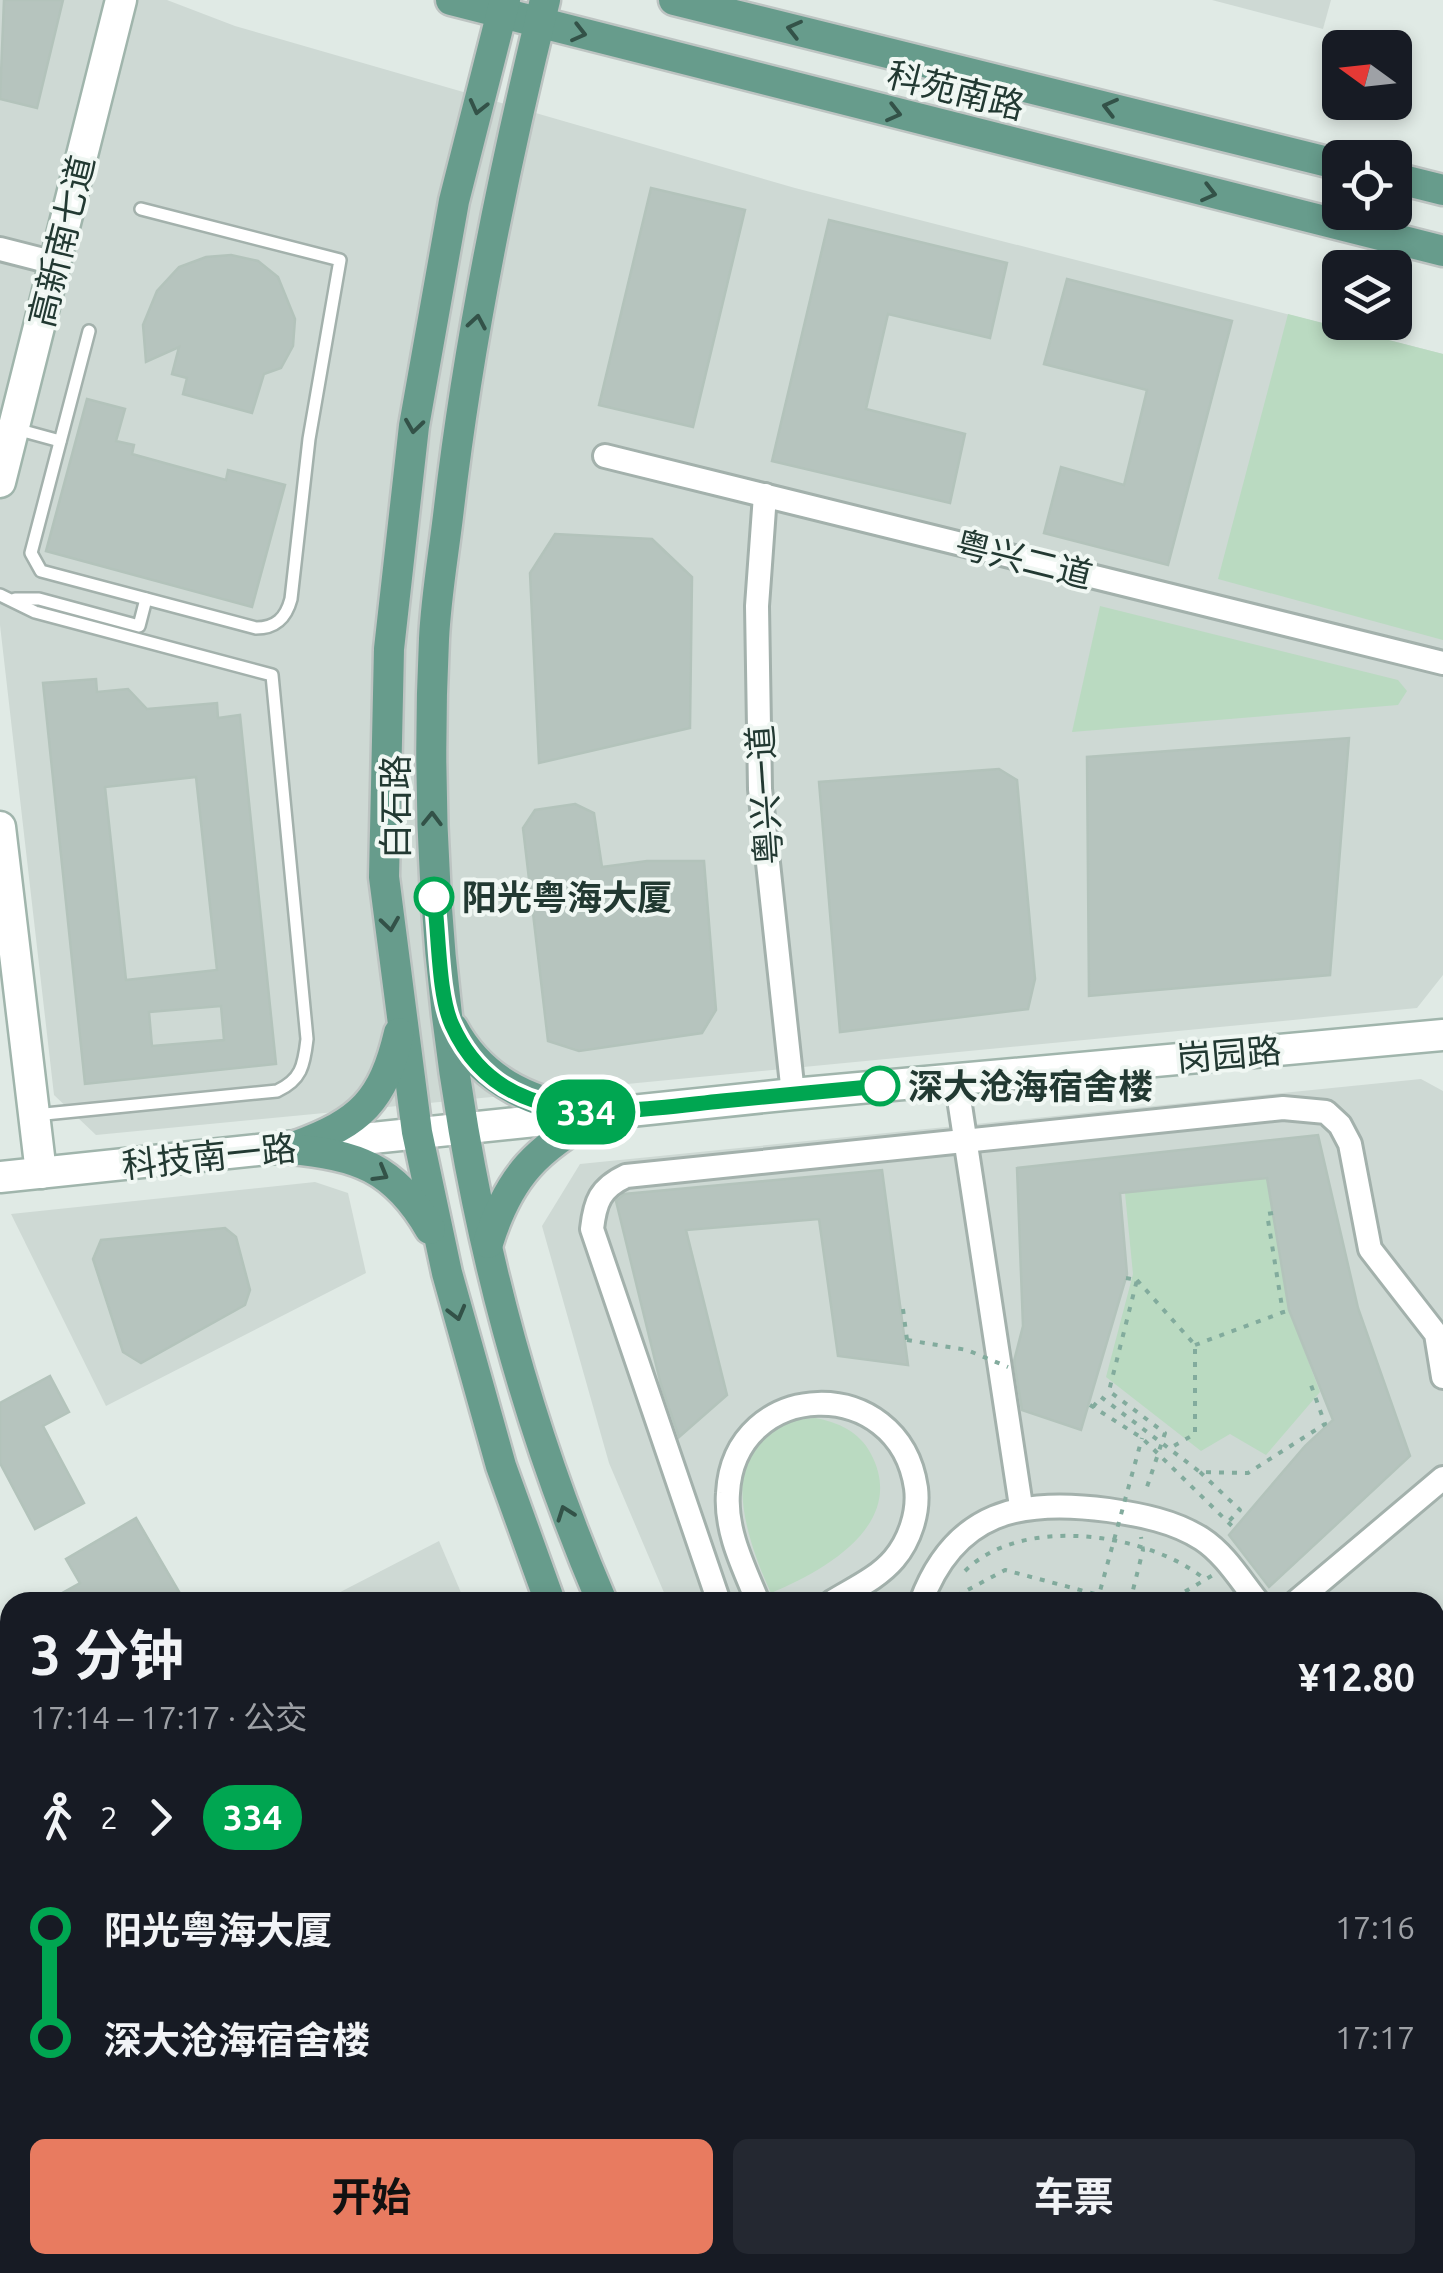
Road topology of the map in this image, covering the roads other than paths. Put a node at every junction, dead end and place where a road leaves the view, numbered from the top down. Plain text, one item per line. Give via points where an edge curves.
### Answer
1 (121, 0) edge
2 (451, 0) edge
3 (674, 0) edge
4 (503, 6) edge
5 (542, 11) edge
6 (1322, 160) edge
7 (1412, 182) edge
8 (1443, 190) edge
9 (140, 209) dead end
10 (0, 248) edge
11 (1443, 252) edge
12 (55, 262) junction
13 (89, 331) dead end
14 (14, 429) junction
15 (60, 440) junction
16 (605, 456) dead end
17 (0, 482) edge
18 (765, 495) junction
19 (0, 595) edge
20 (15, 599) junction
21 (146, 599) junction
22 (1443, 663) edge
23 (1, 847) edge
24 (402, 1019) junction
25 (450, 1021) junction
26 (1443, 1035) edge
27 (956, 1080) junction
28 (793, 1094) junction
29 (598, 1114) junction
30 (34, 1115) junction
31 (463, 1129) junction
32 (418, 1132) junction
33 (964, 1143) junction
34 (289, 1149) junction
35 (40, 1173) junction
36 (0, 1177) edge
37 (488, 1243) junction
38 (441, 1247) junction
39 (1443, 1376) edge
40 (1443, 1478) edge
41 (1021, 1506) junction
42 (546, 1592) edge
43 (598, 1592) edge
44 (716, 1592) edge
45 (754, 1592) edge
46 (846, 1592) edge
47 (926, 1592) edge
48 (1250, 1592) edge
49 (1308, 1592) edge

1 - 12 street, 高新南七道
2 - 4 main road, 科苑南路
6 -> 3 main road, 科苑南路
4 - 5 main road, 科苑南路
4 -> 24 main road, 白石路 via 454,201 414,426 389,649 384,878
5 -> 11 main road, 科苑南路
25 -> 5 main road, 白石路 via 431,871 434,636 459,423
7 - 8 main road
9 - 21 lane via 340,260 308,440 288,611 273,626 256,628
10 - 12 street
12 - 14 street, 高新南七道
13 - 15 lane
14 - 15 lane
14 - 17 street, 高新南七道
15 - 21 lane via 31,553 41,571
16 - 18 street, 粤兴二道
18 - 22 street, 粤兴二道
18 - 28 street, 粤兴一道 via 757,606 760,789
19 - 20 lane
20 - 21 lane via 139,626
20 - 30 lane via 35,612 272,675 308,1040 295,1083 276,1091
23 - 30 street
24 - 32 main road, 白石路
24 - 34 main road via 383,1083 359,1117
25 - 29 main road via 464,1048 500,1082 540,1102
25 - 31 main road, 白石路
26 - 27 street, 岗园路
27 - 28 street, 岗园路
27 - 33 street
28 - 29 street, 岗园路
29 - 31 street, 岗园路
29 - 37 main road via 527,1164
30 - 35 street
31 - 32 street, 岗园路
31 - 37 main road, 白石路
32 - 34 street, 科技南一路
32 - 38 main road, 白石路
33 - 39 street via 1282,1108 1326,1112 1350,1144 1370,1249 1436,1334
33 - 41 street
33 - 44 street via 626,1176 608,1184 594,1204 592,1229
34 - 35 street, 科技南一路
34 -> 38 main road via 326,1152 390,1177
35 - 36 street, 科技南一路
43 -> 37 main road, 白石路 via 547,1462
38 -> 42 main road, 白石路 via 496,1448
40 - 49 street
41 - 47 street via 967,1536
41 - 48 street via 1065,1504 1139,1515 1204,1540
45 - 46 street via 731,1527 734,1462 766,1422 794,1407 825,1402 858,1410 887,1428 907,1455 917,1495 914,1519 895,1558

